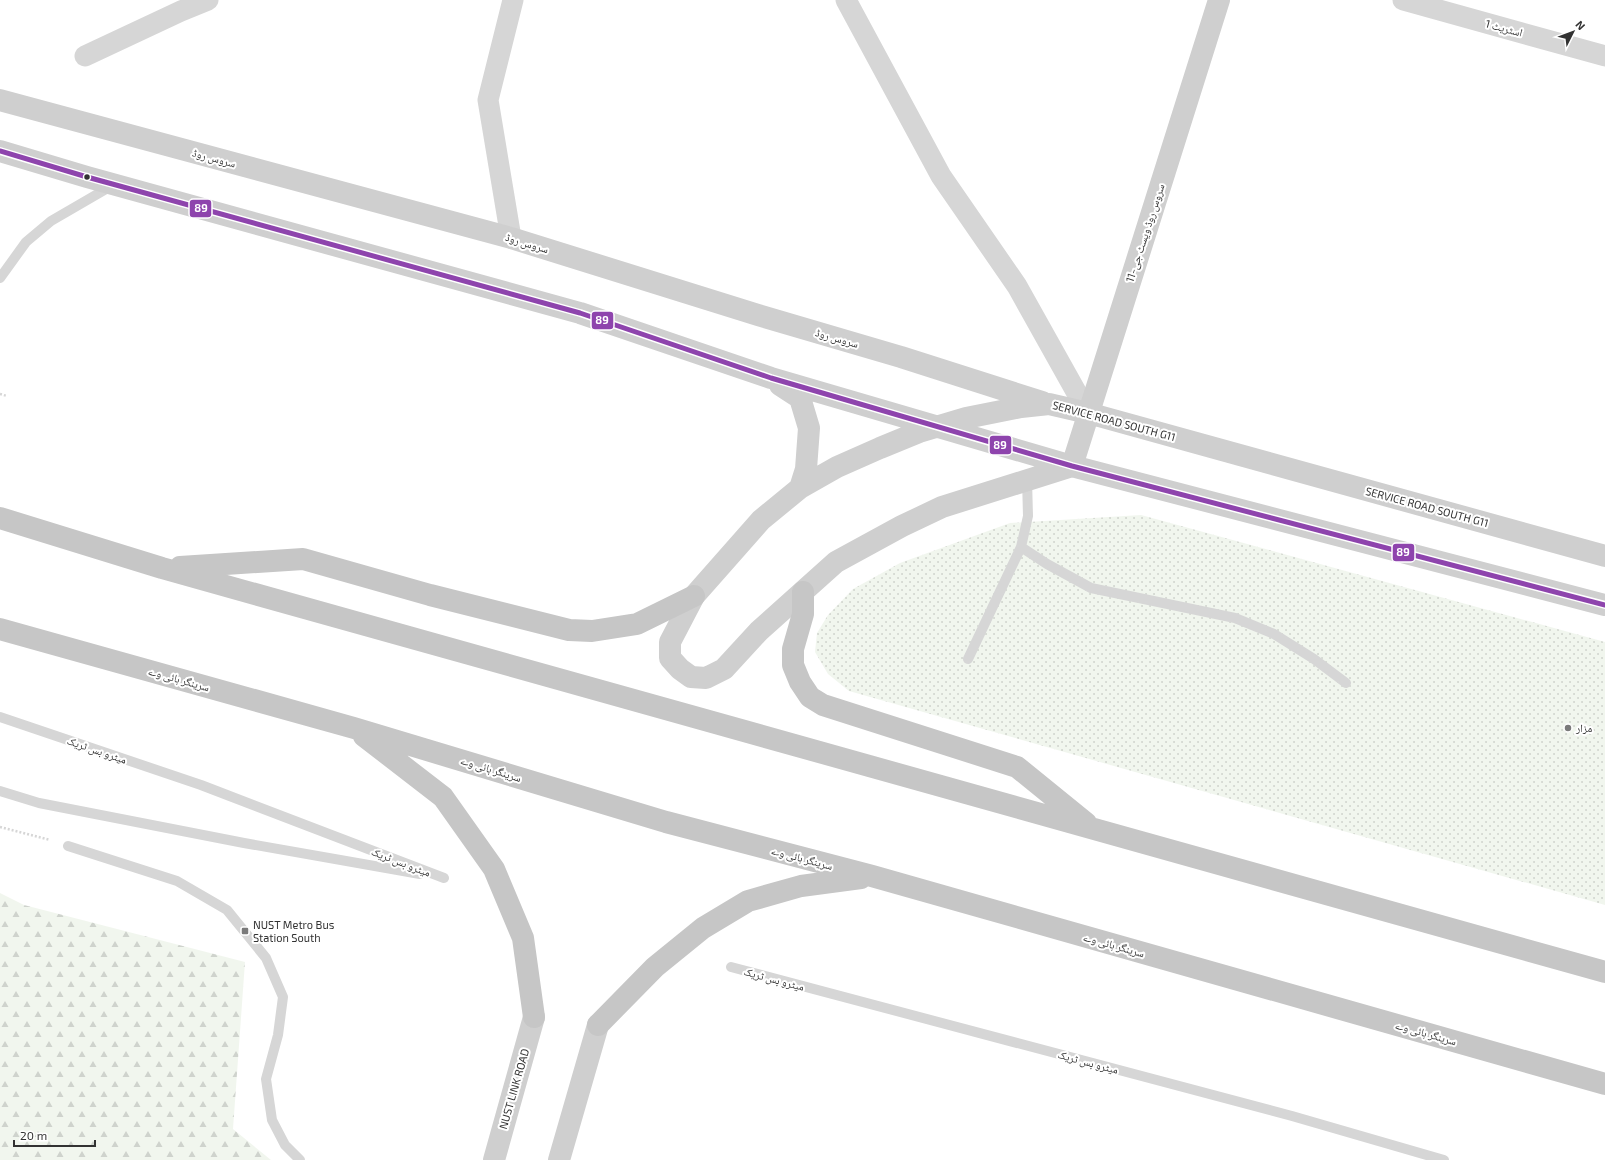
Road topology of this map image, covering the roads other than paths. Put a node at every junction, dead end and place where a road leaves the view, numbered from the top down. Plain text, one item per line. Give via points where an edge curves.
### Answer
1 (208, 0) edge
2 (513, 0) edge
3 (846, 0) edge
4 (1219, 0) edge
5 (1403, 0) edge
6 (85, 56) dead end
7 (1605, 56) edge
8 (0, 100) edge
9 (0, 151) edge
10 (115, 184) junction
11 (511, 238) junction
12 (0, 278) edge
13 (771, 378) junction
14 (1049, 404) junction
15 (1088, 413) junction
16 (936, 427) junction
17 (1072, 466) junction
18 (1027, 480) junction
19 (800, 488) junction
20 (0, 518) edge
21 (1021, 547) junction
22 (1605, 556) edge
23 (162, 568) junction
24 (804, 592) junction
25 (694, 596) junction
26 (1605, 605) edge
27 (0, 629) edge
28 (968, 659) dead end
29 (1346, 683) dead end
30 (0, 717) edge
31 (354, 728) junction
32 (0, 791) edge
33 (1093, 828) junction
34 (68, 846) road end
35 (872, 876) junction
36 (730, 967) dead end
37 (1605, 972) edge
38 (534, 1017) joint
39 (598, 1025) joint
40 (1605, 1084) edge
41 (300, 1160) edge
42 (494, 1160) edge
43 (559, 1160) edge
44 (1444, 1160) edge

1 - 6 street
2 - 11 street via 488,100
3 - 15 street via 941,176 1017,286
4 - 15 main road, سروس روڈ ویسٹ جی-11
5 - 7 street, اسٹریٹ 1
8 - 11 main road, سروس روڈ
9 - 10 main road
10 - 12 lane via 51,221 26,242
10 - 13 main road via 580,313
11 - 14 main road, سروس روڈ
13 - 16 main road
13 - 19 main road via 800,398 809,428 806,468
14 - 15 main road, SERVICE ROAD SOUTH G11
14 - 16 main road, SERVICE ROAD SOUTH G11 via 1021,406
15 - 17 main road, سروس روڈ ویسٹ جی-11
15 - 22 main road, SERVICE ROAD SOUTH G11
16 - 17 main road
16 - 19 main road, SERVICE ROAD SOUTH G11 via 837,467
17 - 18 main road
17 - 26 main road
18 - 21 lane via 1028,516
18 - 24 main road via 942,507 902,526 836,562
19 - 25 main road, SERVICE ROAD SOUTH G11 via 760,520
20 - 23 highway
21 - 28 lane
21 - 29 lane via 1091,588 1235,618 1274,634 1314,658
23 - 25 highway via 303,559 430,595 569,630 592,631 637,624
23 - 33 highway
24 - 25 main road, SERVICE ROAD SOUTH G11 via 759,631 724,669 706,678 692,677 670,658 670,642
24 - 33 highway via 803,614 793,649 793,665 810,697 823,705 1016,767
27 - 31 highway, سرینگر ہائی وے
30 - 32 lane, میٹرو بس ٹریک via 201,785 444,878 244,843 39,803
31 - 35 highway, سرینگر ہائی وے via 666,822
31 - 38 highway via 443,797 494,869 523,938
33 - 37 highway
34 - 41 lane via 177,881 227,910 266,958 282,998 278,1035 266,1078 272,1120 285,1145
35 - 39 highway via 801,886 748,901 703,928 655,967
35 - 40 highway, سرینگر ہائی وے
36 - 44 lane, میٹرو بس ٹریک via 1292,1116
38 - 42 main road, NUST LINK ROAD
39 - 43 main road

